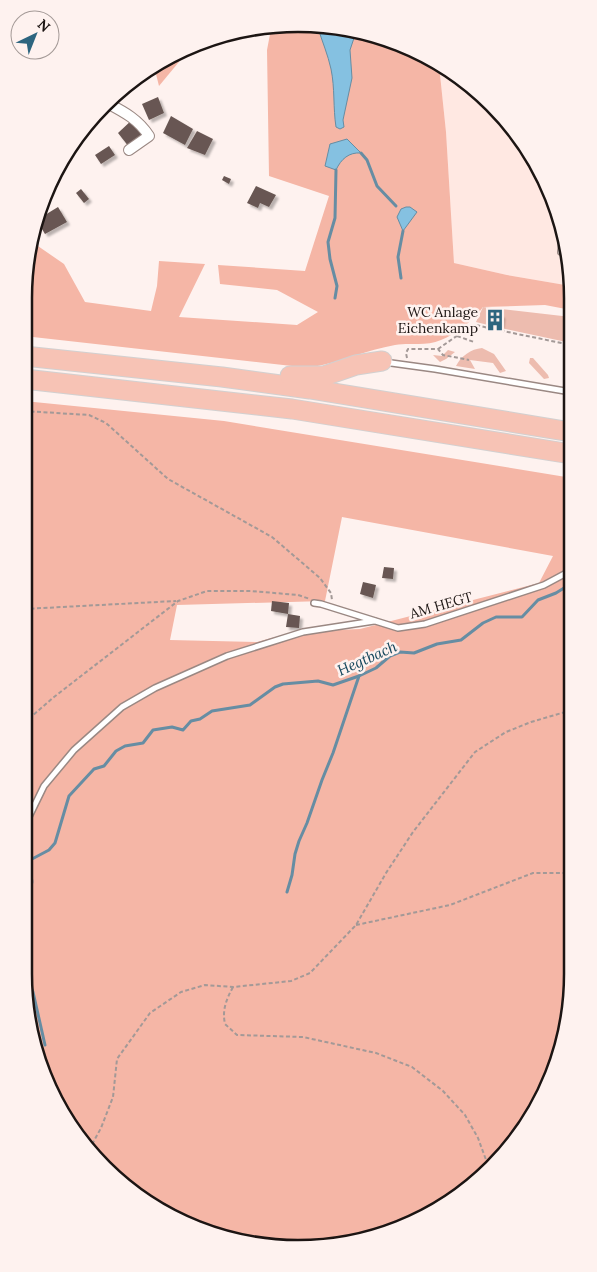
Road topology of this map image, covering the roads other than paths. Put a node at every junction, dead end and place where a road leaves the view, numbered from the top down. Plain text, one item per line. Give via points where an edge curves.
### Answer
1 (114, 106) edge
2 (129, 150) dead end
3 (32, 357) edge
4 (382, 362) joint
5 (222, 377) junction
6 (32, 380) edge
7 (564, 391) edge
8 (564, 431) edge
9 (564, 453) edge
10 (564, 574) edge
11 (314, 603) dead end
12 (374, 621) junction
13 (32, 810) edge

1 - 2 street via 142,125 149,136
3 - 5 highway
4 - 5 highway via 356,365 324,376
4 - 7 lane
5 - 8 highway
6 - 9 highway via 292,409
10 - 12 lane, AM HEGT via 544,585 425,624 398,628
11 - 12 lane, AM HEGT
12 - 13 lane via 303,632 227,656 155,688 122,708 74,750 44,786

